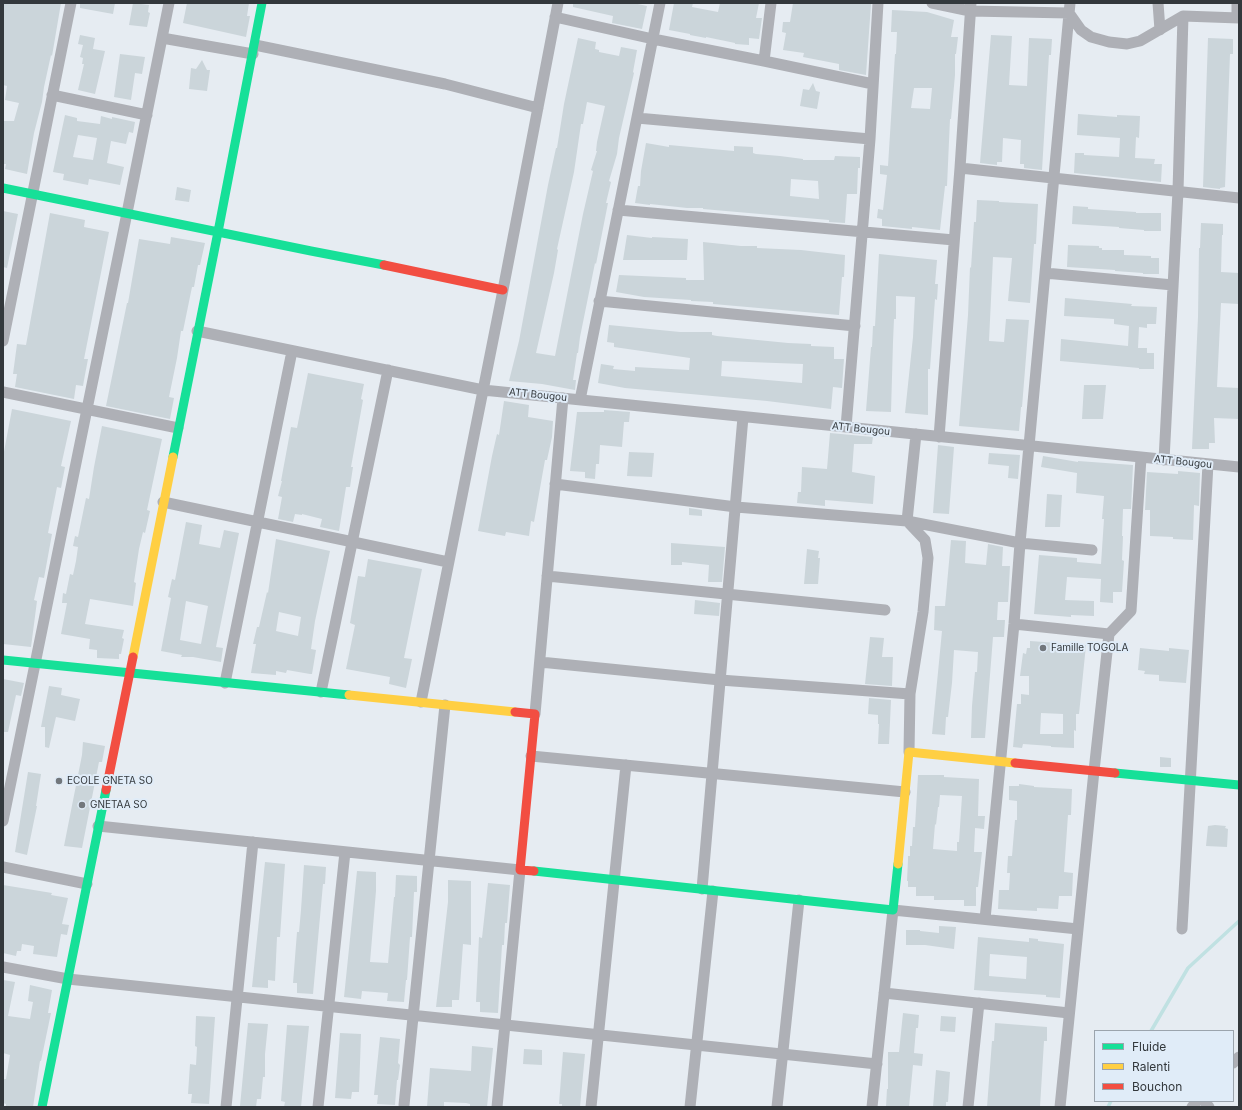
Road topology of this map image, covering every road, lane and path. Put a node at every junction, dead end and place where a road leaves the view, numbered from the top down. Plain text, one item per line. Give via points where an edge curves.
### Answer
1 (71, 3) edge
2 (169, 3) edge
3 (262, 3) edge
4 (558, 3) edge
5 (660, 3) edge
6 (771, 3) edge
7 (878, 3) edge
8 (932, 3) edge
9 (1158, 3) edge
10 (1237, 3) edge
11 (970, 7) edge
12 (1070, 8) edge
13 (1183, 16) junction
14 (555, 17) junction
15 (1238, 18) edge
16 (1160, 30) junction
17 (162, 38) junction
18 (653, 39) junction
19 (254, 50) junction
20 (764, 61) junction
21 (873, 84) junction
22 (52, 95) junction
23 (538, 108) junction
24 (147, 115) junction
25 (637, 118) junction
26 (870, 139) junction
27 (960, 168) junction
28 (1053, 178) junction
29 (3, 188) edge
30 (1178, 191) junction
31 (33, 194) junction
32 (1239, 198) edge
33 (618, 210) junction
34 (127, 213) junction
35 (218, 232) junction
36 (862, 232) junction
37 (954, 240) junction
38 (1045, 273) junction
39 (1174, 285) junction
40 (503, 290) junction
41 (599, 301) junction
42 (855, 326) junction
43 (198, 331) junction
44 (3, 341) edge
45 (292, 351) junction
46 (388, 370) junction
47 (482, 390) junction
48 (3, 392) edge
49 (562, 398) junction
50 (580, 400) junction
51 (87, 409) junction
52 (743, 416) junction
53 (846, 427) junction
54 (178, 428) junction
55 (916, 434) junction
56 (939, 437) junction
57 (1029, 446) junction
58 (1142, 458) junction
59 (1164, 460) junction
60 (1208, 464) junction
61 (1239, 468) edge
62 (555, 484) junction
63 (163, 502) junction
64 (736, 506) junction
65 (907, 521) junction
66 (258, 522) junction
67 (352, 542) junction
68 (1020, 542) junction
69 (1092, 550) dead end
70 (448, 562) junction
71 (547, 576) junction
72 (728, 593) junction
73 (885, 610) dead end
74 (1014, 624) junction
75 (1109, 634) junction
76 (3, 660) edge
77 (540, 662) junction
78 (35, 664) junction
79 (129, 673) junction
80 (720, 680) junction
81 (225, 683) junction
82 (321, 692) junction
83 (910, 694) junction
84 (420, 702) junction
85 (445, 705) junction
86 (535, 714) junction
87 (909, 752) junction
88 (531, 756) junction
89 (1000, 761) junction
90 (626, 765) junction
91 (1094, 771) junction
92 (712, 773) junction
93 (1190, 780) junction
94 (1239, 785) edge
95 (905, 792) junction
96 (3, 821) edge
97 (98, 826) junction
98 (253, 842) junction
99 (345, 852) junction
100 (429, 861) junction
101 (3, 867) edge
102 (520, 870) junction
103 (614, 880) junction
104 (87, 884) junction
105 (707, 890) junction
106 (799, 900) junction
107 (893, 910) junction
108 (985, 919) junction
109 (1078, 929) junction
110 (1182, 929) dead end
111 (3, 967) edge
112 (68, 979) junction
113 (884, 993) junction
114 (237, 996) junction
115 (979, 1003) junction
116 (329, 1006) junction
117 (1069, 1013) junction
118 (414, 1015) junction
119 (505, 1025) junction
120 (598, 1035) junction
121 (697, 1045) junction
122 (783, 1054) junction
123 (877, 1064) junction
124 (404, 1106) dead end
125 (42, 1107) edge
126 (226, 1107) edge
127 (318, 1107) edge
128 (497, 1107) edge
129 (591, 1107) edge
130 (690, 1107) edge
131 (777, 1107) edge
132 (872, 1107) edge
133 (968, 1107) edge
134 (1060, 1107) edge

1 - 22 street
2 - 17 street
3 - 19 street
4 - 14 street
5 - 18 street
6 - 20 street
7 - 21 street
8 - 11 street
9 - 16 street
10 - 15 street
11 - 12 street
11 - 27 street
12 - 16 street via 1081,30 1091,37 1109,42 1127,44 1140,41
12 - 28 street
13 - 15 street
13 - 16 street
13 - 30 street
14 - 18 street
14 - 23 street
17 - 19 street
17 - 24 street
18 - 20 street
18 - 25 street
19 - 23 street via 445,84
19 - 35 street
20 - 21 street
21 - 26 street
22 - 24 street
22 - 31 street
23 - 40 street
24 - 34 street
25 - 26 street
25 - 33 street
26 - 36 street
27 - 28 street
27 - 37 street
28 - 30 street
28 - 38 street
29 - 31 street
30 - 32 street
30 - 39 street
31 - 34 street
31 - 44 street
33 - 36 street
33 - 41 street
34 - 35 street
34 - 51 street
35 - 40 street
35 - 43 street
36 - 37 street
36 - 42 street
37 - 56 street
38 - 39 street
38 - 57 street
39 - 59 street
40 - 47 street
41 - 42 street
41 - 50 street
42 - 53 street
43 - 45 street, ATT Bougou
43 - 54 street
45 - 46 street, ATT Bougou
45 - 66 street
46 - 47 street, ATT Bougou
46 - 67 street
47 - 49 street, ATT Bougou
47 - 70 street
48 - 51 street
49 - 50 street, ATT Bougou
49 - 62 street
50 - 52 street, ATT Bougou
51 - 54 street
51 - 78 street
52 - 53 street, ATT Bougou
52 - 64 street
53 - 55 street, ATT Bougou
54 - 63 street
55 - 56 street, ATT Bougou
55 - 65 street
56 - 57 street, ATT Bougou
57 - 58 street, ATT Bougou
57 - 68 street
58 - 59 street, ATT Bougou
58 - 75 street via 1131,611
59 - 60 street, ATT Bougou
60 - 61 street, ATT Bougou
60 - 93 street
62 - 64 street
62 - 71 street
63 - 66 street
63 - 79 street
64 - 65 street
64 - 72 street
65 - 68 street
65 - 83 street via 925,540 928,558 923,612
66 - 67 street
66 - 81 street
67 - 70 street
67 - 82 street
68 - 69 street
68 - 74 street
70 - 84 street
71 - 72 street
71 - 77 street
72 - 73 street
72 - 80 street
74 - 75 street
74 - 89 street
75 - 91 street
76 - 78 street
77 - 80 street
77 - 86 street
78 - 79 street
78 - 96 street
79 - 81 street
79 - 97 street
80 - 83 street
80 - 92 street
81 - 82 street
82 - 84 street
83 - 87 street
84 - 85 street
85 - 86 street
85 - 100 street
86 - 88 street
87 - 89 street
87 - 95 street
88 - 90 street
88 - 102 street
89 - 91 street
89 - 108 street
90 - 92 street
90 - 103 street
91 - 93 street
91 - 109 street
92 - 95 street
92 - 105 street
93 - 94 street
93 - 110 street
95 - 107 street
97 - 98 street
97 - 104 street
98 - 99 street
98 - 114 street
99 - 100 street
99 - 116 street
100 - 102 street
100 - 118 street
101 - 104 street
102 - 103 street
102 - 119 street
103 - 105 street
103 - 120 street
104 - 112 street
105 - 106 street
105 - 121 street
106 - 107 street
106 - 122 street
107 - 108 street
107 - 113 street
108 - 109 street
109 - 117 street
111 - 112 street
112 - 114 street
112 - 125 street
113 - 115 street
113 - 123 street
114 - 116 street
114 - 126 street
115 - 117 street
115 - 133 street
116 - 118 street
116 - 127 street
117 - 134 street
118 - 119 street
118 - 124 street
119 - 120 street
119 - 128 street
120 - 121 street
120 - 129 street
121 - 122 street
121 - 130 street
122 - 123 street
122 - 131 street
123 - 132 street

